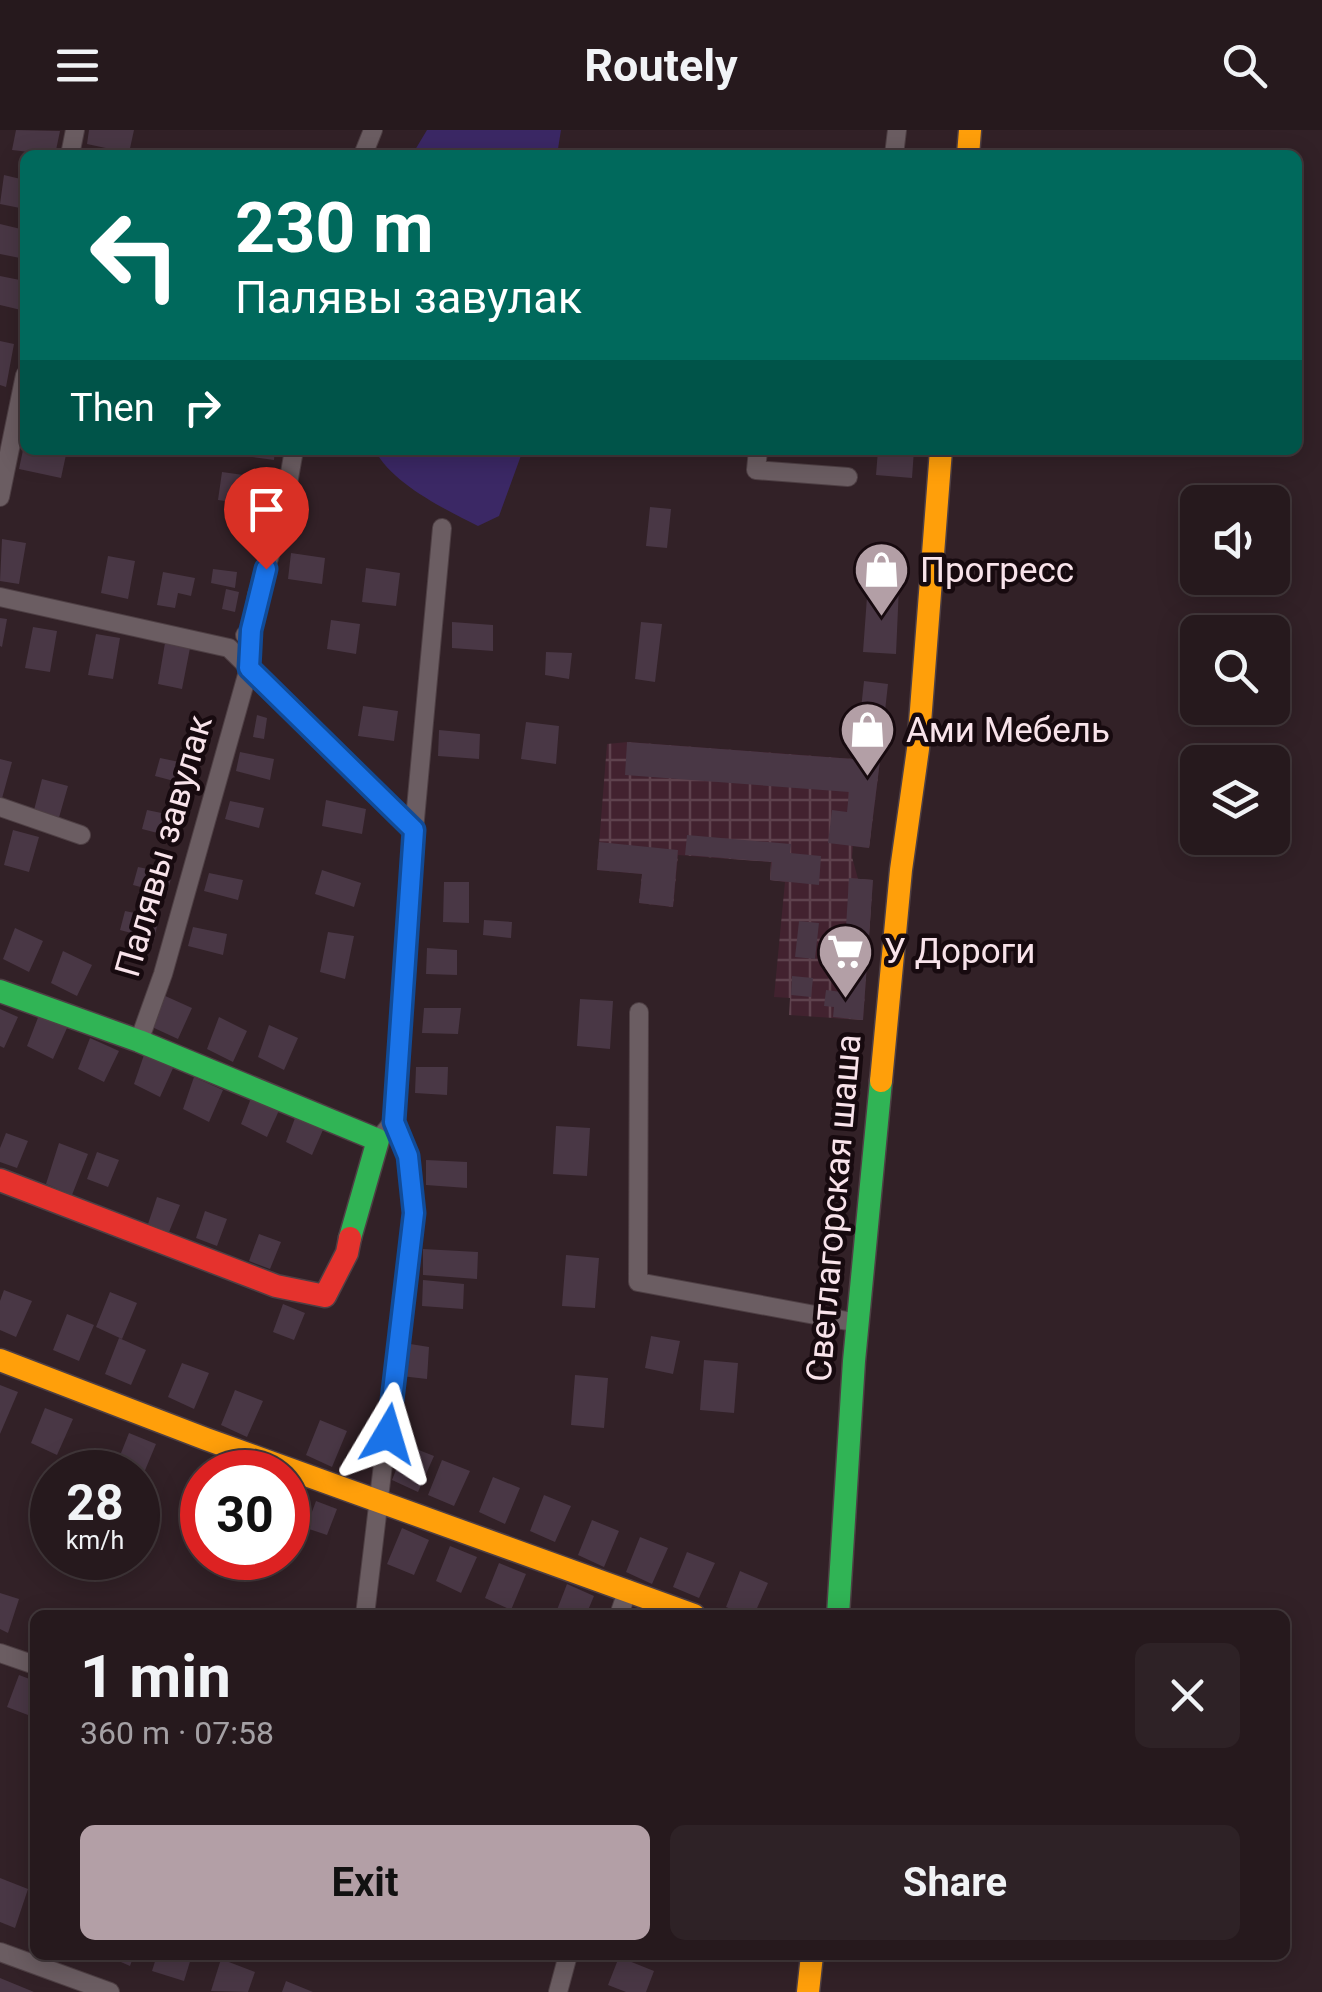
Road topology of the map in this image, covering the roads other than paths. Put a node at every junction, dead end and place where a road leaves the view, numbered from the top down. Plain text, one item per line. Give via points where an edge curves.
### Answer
1 (20, 399) edge
2 (293, 455) edge
3 (758, 455) edge
4 (941, 455) edge
5 (848, 476) dead end
6 (0, 497) edge
7 (442, 528) dead end
8 (0, 597) edge
9 (251, 630) junction
10 (229, 648) junction
11 (249, 668) junction
12 (0, 807) edge
13 (414, 830) junction
14 (81, 836) dead end
15 (0, 991) edge
16 (639, 1012) dead end
17 (139, 1040) junction
18 (394, 1122) junction
19 (378, 1140) junction
20 (0, 1180) edge
21 (858, 1324) junction
22 (0, 1360) edge
23 (380, 1500) junction
24 (628, 1588) junction
25 (366, 1610) edge
26 (621, 1610) edge
27 (682, 1610) edge
28 (838, 1610) edge
29 (0, 1653) edge
30 (30, 1663) edge
31 (0, 1952) edge
32 (567, 1960) edge
33 (811, 1960) edge
34 (110, 1992) edge
35 (558, 1992) edge
36 (808, 1992) edge

1 - 6 street
2 - 9 street, Палявы завулак
3 - 5 street via 756,470
4 - 21 street, Светлагорская шаша via 929,638
7 - 13 street
8 - 10 street
9 - 10 street
9 - 11 street, Палявы завулак
10 - 11 street
11 - 13 street
11 - 17 street, Палявы завулак
12 - 14 street
13 - 18 street
15 - 17 street
16 - 21 street via 638,1282
17 - 19 street
18 - 19 street
18 - 23 street via 408,1156 414,1213
19 - 20 street via 348,1253 325,1296 276,1286
21 - 28 street, Светлагорская шаша
22 - 23 street
23 - 24 street
23 - 25 street
24 - 26 street
24 - 27 street
29 - 30 street
31 - 34 street
32 - 35 street
33 - 36 street

